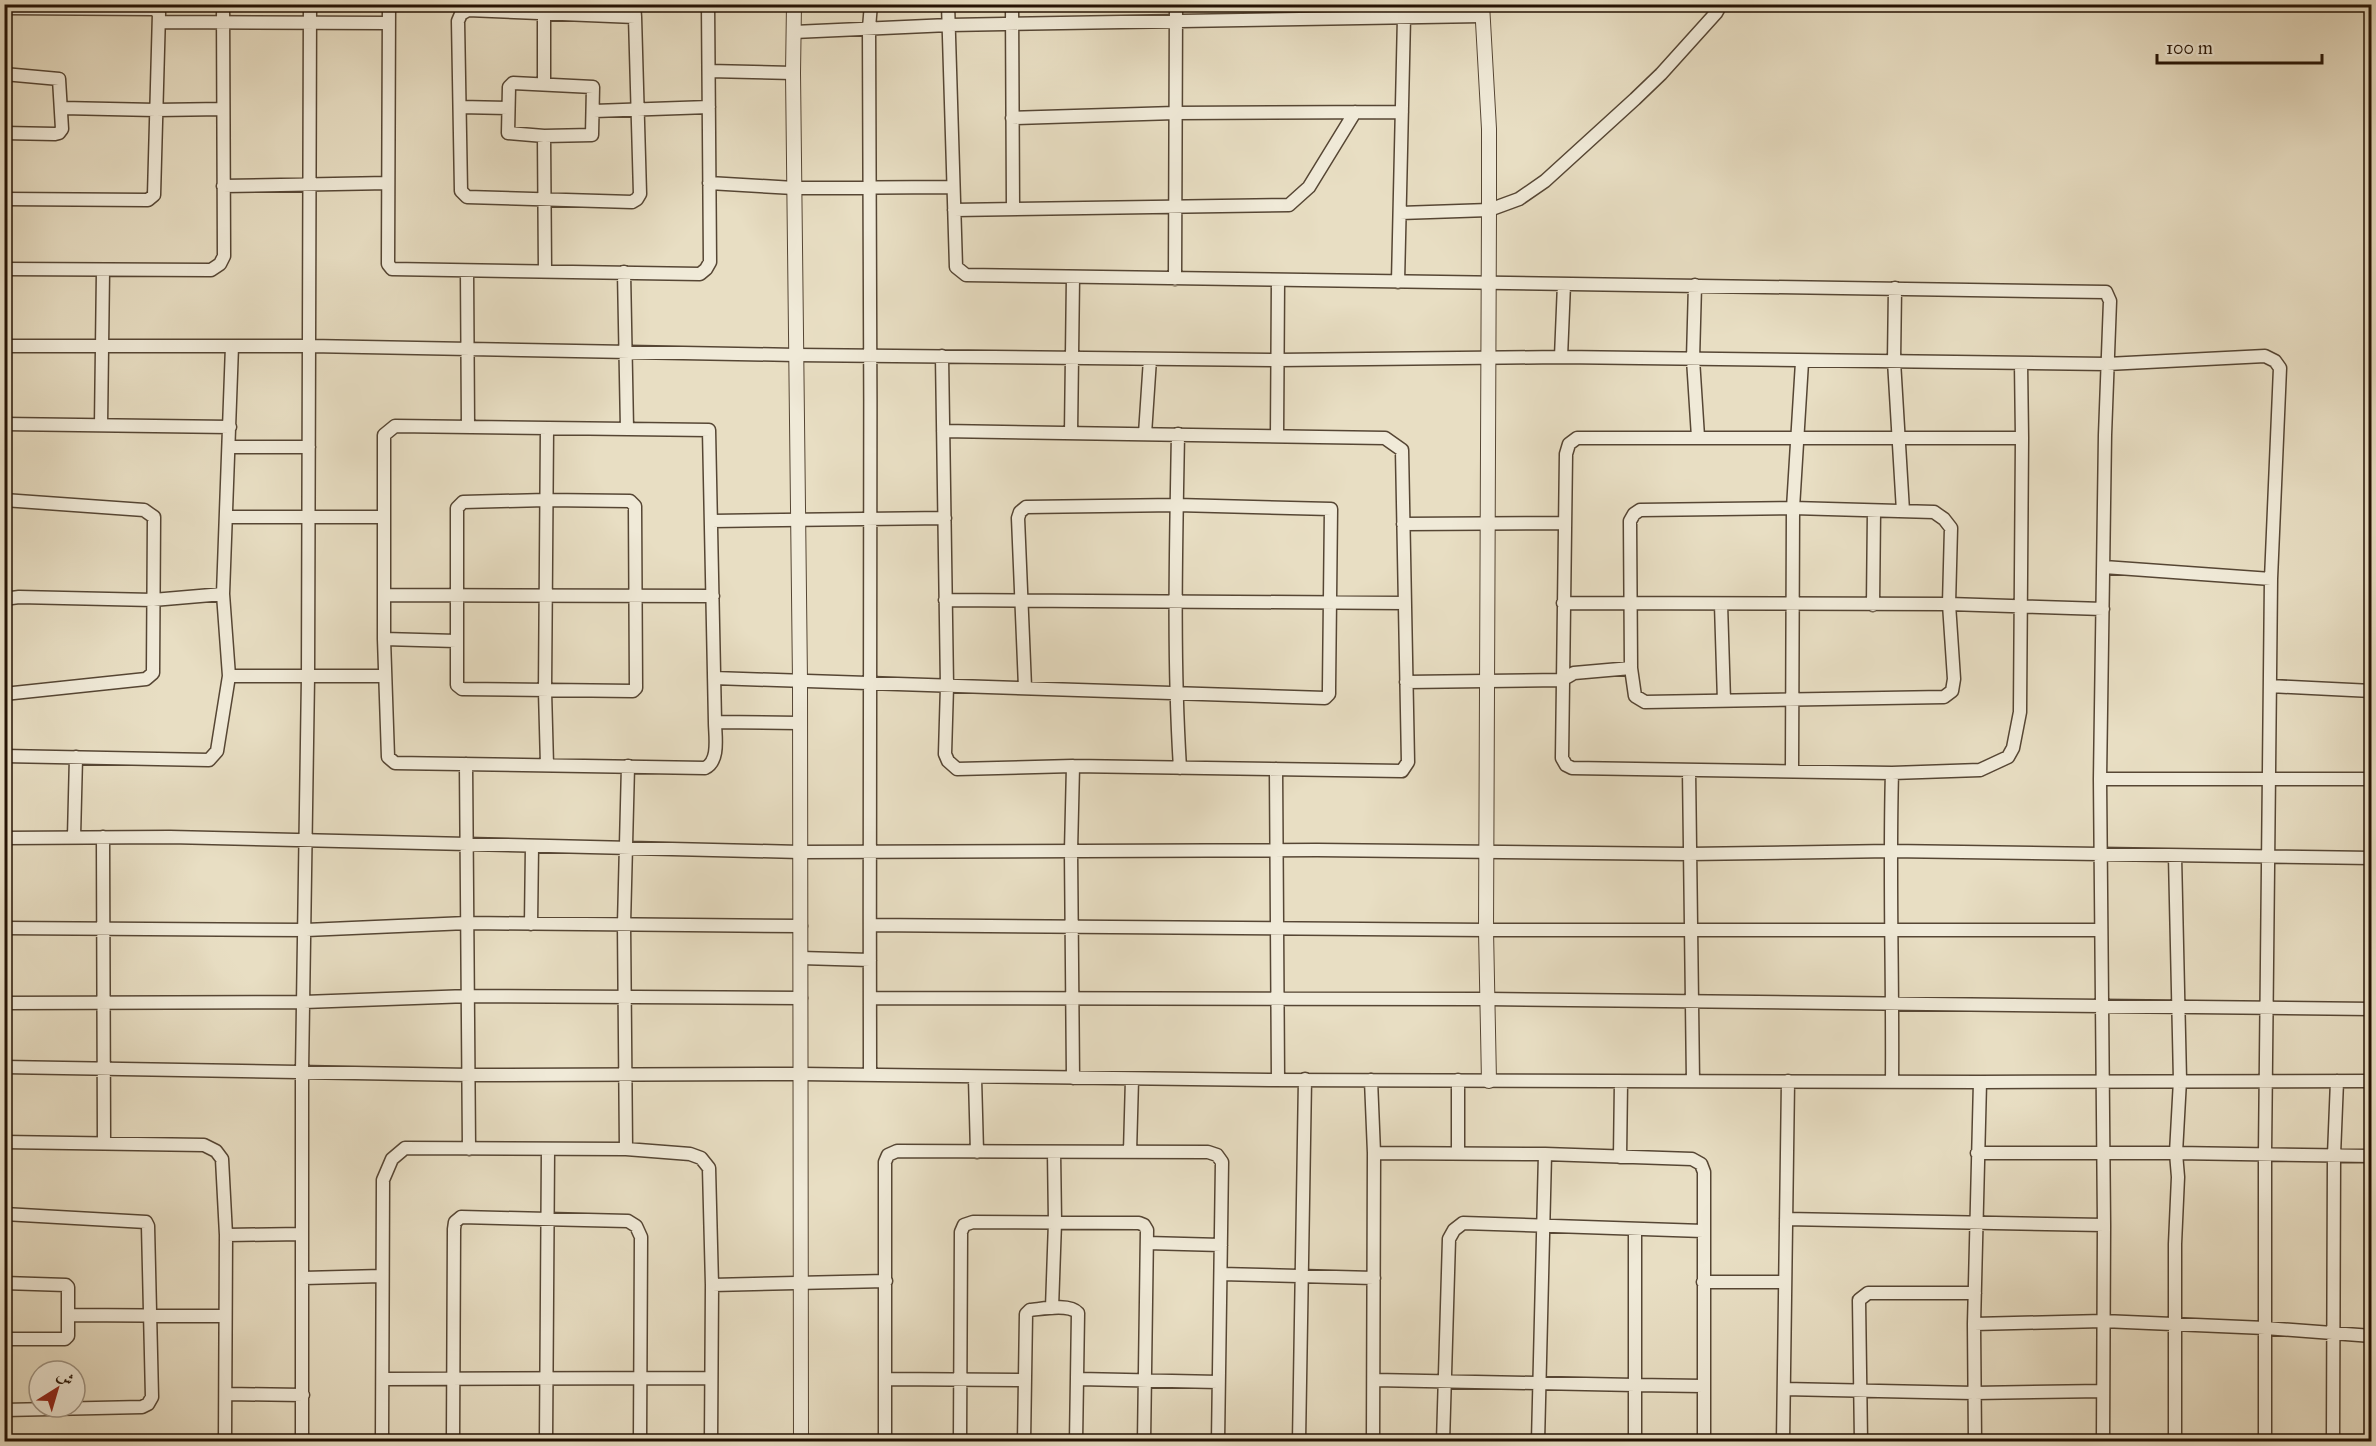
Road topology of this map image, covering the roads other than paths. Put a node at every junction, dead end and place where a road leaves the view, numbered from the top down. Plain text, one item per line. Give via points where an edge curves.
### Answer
1 (223, 4) edge
2 (310, 4) edge
3 (389, 4) edge
4 (708, 4) edge
5 (794, 4) edge
6 (871, 4) edge
7 (948, 4) edge
8 (1012, 4) edge
9 (1176, 4) edge
10 (1721, 4) edge
11 (4, 8) edge
12 (544, 8) edge
13 (1482, 10) edge
14 (634, 11) edge
15 (1404, 17) junction
16 (1176, 21) junction
17 (159, 22) junction
18 (223, 22) junction
19 (310, 22) junction
20 (388, 23) junction
21 (1012, 24) junction
22 (949, 25) junction
23 (869, 28) junction
24 (794, 32) junction
25 (709, 71) junction
26 (793, 73) junction
27 (4, 74) edge
28 (544, 84) junction
29 (460, 107) junction
30 (709, 107) junction
31 (62, 108) junction
32 (223, 108) junction
33 (508, 108) junction
34 (156, 110) junction
35 (637, 110) junction
36 (594, 111) junction
37 (1355, 112) junction
38 (1402, 112) junction
39 (1175, 113) junction
40 (1012, 118) junction
41 (4, 133) edge
42 (544, 136) junction
43 (388, 183) junction
44 (709, 183) junction
45 (310, 184) junction
46 (223, 186) junction
47 (954, 187) junction
48 (794, 188) junction
49 (870, 188) junction
50 (4, 199) edge
51 (544, 199) junction
52 (1174, 207) junction
53 (1012, 209) junction
54 (954, 210) junction
55 (1489, 210) junction
56 (1400, 213) junction
57 (4, 269) edge
58 (103, 271) junction
59 (467, 271) junction
60 (544, 271) junction
61 (624, 272) junction
62 (1073, 278) junction
63 (1175, 279) junction
64 (1278, 280) junction
65 (1398, 282) junction
66 (1488, 283) junction
67 (1564, 284) junction
68 (1695, 285) junction
69 (1895, 288) junction
70 (4, 346) edge
71 (103, 346) junction
72 (232, 346) junction
73 (310, 346) junction
74 (466, 349) junction
75 (626, 352) junction
76 (796, 355) junction
77 (871, 356) junction
78 (942, 356) junction
79 (1562, 357) junction
80 (1071, 358) junction
81 (1487, 358) junction
82 (1150, 359) junction
83 (1693, 359) junction
84 (1278, 360) junction
85 (1894, 361) junction
86 (1802, 362) junction
87 (2021, 363) junction
88 (2107, 364) junction
89 (4, 424) edge
90 (101, 425) junction
91 (230, 427) junction
92 (468, 427) junction
93 (547, 428) junction
94 (627, 429) junction
95 (943, 431) junction
96 (1071, 433) junction
97 (1145, 434) junction
98 (1178, 434) junction
99 (1277, 436) junction
100 (1698, 436) junction
101 (1798, 436) junction
102 (2022, 438) junction
103 (1899, 439) junction
104 (229, 447) junction
105 (309, 447) junction
106 (4, 500) edge
107 (546, 500) junction
108 (1176, 505) junction
109 (1793, 508) junction
110 (1874, 511) junction
111 (1903, 511) junction
112 (226, 517) junction
113 (383, 517) junction
114 (308, 518) junction
115 (945, 518) junction
116 (871, 519) junction
117 (797, 520) junction
118 (712, 521) junction
119 (1488, 523) junction
120 (1564, 523) junction
121 (1403, 524) junction
122 (2104, 567) junction
123 (2271, 579) junction
124 (223, 594) junction
125 (456, 594) junction
126 (546, 594) junction
127 (384, 595) junction
128 (636, 595) junction
129 (713, 596) junction
130 (4, 599) edge
131 (153, 600) junction
132 (945, 600) junction
133 (1021, 600) junction
134 (1174, 601) junction
135 (1331, 602) junction
136 (1405, 603) junction
137 (1563, 603) junction
138 (1631, 603) junction
139 (1793, 603) junction
140 (1721, 604) junction
141 (1949, 604) junction
142 (1873, 605) junction
143 (2021, 605) junction
144 (2103, 609) junction
145 (384, 639) junction
146 (456, 641) junction
147 (1631, 668) junction
148 (229, 676) junction
149 (384, 676) junction
150 (308, 677) junction
151 (714, 678) junction
152 (1488, 680) junction
153 (1562, 680) junction
154 (800, 681) junction
155 (1406, 681) junction
156 (869, 683) junction
157 (947, 686) junction
158 (1025, 687) junction
159 (2270, 687) junction
160 (545, 691) junction
161 (2372, 691) edge
162 (1176, 693) junction
163 (4, 694) edge
164 (1793, 700) junction
165 (1724, 701) junction
166 (715, 722) junction
167 (799, 723) junction
168 (4, 756) edge
169 (76, 757) junction
170 (466, 764) junction
171 (547, 765) junction
172 (628, 766) junction
173 (1073, 766) junction
174 (1180, 768) junction
175 (1276, 769) junction
176 (1689, 770) junction
177 (1792, 771) junction
178 (1892, 772) junction
179 (2100, 779) junction
180 (2269, 779) junction
181 (2372, 779) edge
182 (74, 837) junction
183 (103, 837) junction
184 (4, 838) edge
185 (306, 841) junction
186 (466, 844) junction
187 (532, 846) junction
188 (625, 847) junction
189 (1275, 850) junction
190 (1071, 851) junction
191 (1890, 851) junction
192 (800, 852) junction
193 (870, 852) junction
194 (1488, 853) junction
195 (1688, 854) junction
196 (2100, 854) junction
197 (2175, 856) junction
198 (2268, 858) junction
199 (2372, 858) edge
200 (467, 923) junction
201 (531, 924) junction
202 (624, 924) junction
203 (870, 925) junction
204 (801, 926) junction
205 (1071, 926) junction
206 (4, 928) edge
207 (1276, 928) junction
208 (102, 929) junction
209 (1690, 929) junction
210 (1891, 929) junction
211 (306, 930) junction
212 (1486, 930) junction
213 (2101, 930) junction
214 (801, 958) junction
215 (870, 960) junction
216 (469, 996) junction
217 (625, 997) junction
218 (870, 998) junction
219 (801, 999) junction
220 (1072, 999) junction
221 (1276, 999) junction
222 (1487, 999) junction
223 (304, 1002) junction
224 (1691, 1002) junction
225 (4, 1003) edge
226 (102, 1003) junction
227 (1893, 1003) junction
228 (2102, 1004) junction
229 (2180, 1006) junction
230 (2268, 1007) junction
231 (2372, 1009) edge
232 (4, 1067) edge
233 (103, 1068) junction
234 (302, 1071) junction
235 (801, 1074) junction
236 (470, 1075) junction
237 (627, 1075) junction
238 (870, 1075) junction
239 (975, 1078) junction
240 (1073, 1078) junction
241 (1132, 1079) junction
242 (1305, 1079) junction
243 (1278, 1080) junction
244 (1371, 1080) junction
245 (1458, 1080) junction
246 (2180, 1080) junction
247 (1489, 1081) junction
248 (1693, 1081) junction
249 (1788, 1081) junction
250 (2103, 1081) junction
251 (2266, 1081) junction
252 (2337, 1081) junction
253 (2372, 1081) edge
254 (1621, 1082) junction
255 (1892, 1082) junction
256 (1980, 1082) junction
257 (4, 1142) edge
258 (104, 1143) junction
259 (469, 1149) junction
260 (626, 1149) junction
261 (548, 1150) junction
262 (977, 1152) junction
263 (1054, 1152) junction
264 (1130, 1152) junction
265 (1374, 1153) junction
266 (1977, 1153) junction
267 (2176, 1153) junction
268 (1458, 1154) junction
269 (1545, 1154) junction
270 (2102, 1154) junction
271 (2265, 1154) junction
272 (2334, 1155) junction
273 (2372, 1156) edge
274 (1620, 1157) junction
275 (4, 1214) edge
276 (547, 1219) junction
277 (1786, 1219) junction
278 (1055, 1222) junction
279 (1978, 1222) junction
280 (2104, 1225) junction
281 (1542, 1226) junction
282 (1635, 1230) junction
283 (1703, 1231) junction
284 (302, 1234) junction
285 (226, 1235) junction
286 (1147, 1243) junction
287 (1221, 1245) junction
288 (1221, 1274) junction
289 (382, 1276) junction
290 (1300, 1276) junction
291 (303, 1278) junction
292 (1374, 1278) junction
293 (886, 1281) junction
294 (1703, 1282) junction
295 (1785, 1282) junction
296 (4, 1283) edge
297 (801, 1283) junction
298 (712, 1285) junction
299 (1975, 1293) junction
300 (1052, 1308) junction
301 (150, 1314) junction
302 (68, 1315) junction
303 (225, 1316) junction
304 (2103, 1322) junction
305 (1974, 1324) junction
306 (2175, 1325) junction
307 (2265, 1328) junction
308 (2333, 1332) junction
309 (2372, 1336) edge
310 (4, 1339) edge
311 (453, 1377) junction
312 (546, 1377) junction
313 (641, 1377) junction
314 (710, 1378) junction
315 (383, 1379) junction
316 (886, 1379) junction
317 (1078, 1379) junction
318 (958, 1380) junction
319 (1025, 1380) junction
320 (1375, 1380) junction
321 (1444, 1381) junction
322 (1145, 1382) junction
323 (1218, 1382) junction
324 (1538, 1384) junction
325 (1635, 1385) junction
326 (1703, 1386) junction
327 (1784, 1389) junction
328 (1860, 1391) junction
329 (2103, 1391) junction
330 (226, 1394) junction
331 (1974, 1394) junction
332 (303, 1395) junction
333 (4, 1410) edge
334 (225, 1442) edge
335 (302, 1442) edge
336 (382, 1442) edge
337 (453, 1442) edge
338 (546, 1442) edge
339 (640, 1442) edge
340 (711, 1442) edge
341 (801, 1442) edge
342 (885, 1442) edge
343 (960, 1442) edge
344 (1024, 1442) edge
345 (1076, 1442) edge
346 (1144, 1442) edge
347 (1218, 1442) edge
348 (1299, 1442) edge
349 (1373, 1442) edge
350 (1443, 1442) edge
351 (1538, 1442) edge
352 (1635, 1442) edge
353 (1704, 1442) edge
354 (1783, 1442) edge
355 (1861, 1442) edge
356 (1975, 1442) edge
357 (2103, 1442) edge
358 (2175, 1442) edge
359 (2265, 1442) edge
360 (2333, 1442) edge

1 - 18 street
2 - 19 street
3 - 20 street
4 - 25 street
5 - 24 street
6 - 23 street
7 - 22 street
8 - 21 street
9 - 16 street
10 - 55 street via 1661,74 1545,181 1519,199
11 - 17 street via 154,9 159,13
12 - 14 street
12 - 28 street
12 - 29 street via 468,10 461,14
13 - 15 street
13 - 55 street
14 - 35 street
15 - 16 street
15 - 38 street
16 - 21 street
16 - 39 street
17 - 18 street
17 - 34 street
18 - 19 street
18 - 32 street
19 - 20 street
19 - 45 street
20 - 43 street
21 - 22 street
21 - 40 street
22 - 23 street
22 - 47 street
23 - 24 street
23 - 49 street
24 - 26 street
25 - 26 street
25 - 30 street
26 - 48 street
27 - 31 street via 58,79
28 - 33 street via 510,84
28 - 36 street via 591,85 595,89
29 - 33 street
29 - 51 street via 463,195
30 - 35 street
30 - 44 street
31 - 34 street
31 - 41 street via 59,133
32 - 34 street
32 - 46 street
33 - 42 street via 508,133
34 - 50 street via 154,195 148,200
35 - 36 street
35 - 51 street via 637,199
36 - 42 street via 594,132 590,136
37 - 38 street
37 - 39 street
37 - 52 street via 1309,187 1289,205
38 - 56 street
39 - 40 street
39 - 52 street
40 - 53 street
42 - 51 street
43 - 45 street
43 - 59 street via 388,264 392,269
44 - 48 street
44 - 61 street via 710,262 706,269 700,274
45 - 46 street
45 - 73 street
46 - 58 street via 224,256 220,264 211,270
47 - 49 street
47 - 54 street
48 - 49 street
48 - 76 street
49 - 77 street
51 - 60 street
52 - 53 street
52 - 63 street
53 - 54 street
54 - 62 street via 956,267 960,272
55 - 56 street
55 - 66 street
56 - 65 street
57 - 58 street
58 - 71 street
59 - 60 street
59 - 74 street
60 - 61 street
61 - 75 street
62 - 63 street
62 - 80 street
63 - 64 street
64 - 65 street
64 - 84 street
65 - 66 street
66 - 67 street
66 - 81 street
67 - 68 street
67 - 79 street
68 - 69 street
68 - 83 street
69 - 85 street
69 - 88 street via 2106,292 2110,301
70 - 71 street
71 - 72 street
71 - 90 street
72 - 73 street
72 - 91 street
73 - 74 street
73 - 105 street
74 - 75 street
74 - 92 street
75 - 76 street
75 - 94 street
76 - 77 street
76 - 117 street
77 - 78 street
77 - 116 street
78 - 80 street
78 - 95 street
79 - 81 street
79 - 83 street
80 - 82 street
80 - 96 street
81 - 84 street
81 - 119 street
82 - 84 street
82 - 97 street
83 - 86 street
83 - 100 street
84 - 99 street
85 - 86 street
85 - 87 street
85 - 103 street
86 - 101 street
87 - 88 street
87 - 102 street
88 - 122 street
88 - 123 street via 2265,356 2275,361 2280,368
89 - 90 street
90 - 91 street
91 - 104 street
92 - 93 street
92 - 113 street via 388,429 384,435
93 - 94 street
93 - 107 street
94 - 118 street via 709,430
95 - 96 street
95 - 115 street
96 - 97 street
97 - 98 street
98 - 99 street
98 - 108 street
99 - 121 street via 1385,438 1394,442 1402,450
100 - 101 street
100 - 120 street via 1578,438 1569,444 1566,454
101 - 103 street
101 - 109 street
102 - 103 street
102 - 143 street
103 - 111 street
104 - 105 street
104 - 112 street
105 - 114 street
106 - 131 street via 148,511 154,517
107 - 125 street via 459,504
107 - 126 street
107 - 128 street via 633,503
108 - 133 street via 1026,507 1018,518
108 - 134 street
108 - 135 street via 1331,509
109 - 110 street
109 - 138 street via 1640,510 1630,521
109 - 139 street
110 - 111 street
110 - 142 street
111 - 141 street via 1934,512 1951,528
112 - 114 street
112 - 124 street
113 - 114 street
113 - 127 street
114 - 150 street
115 - 116 street
115 - 132 street
116 - 117 street
116 - 156 street
117 - 118 street
117 - 154 street
118 - 129 street
119 - 120 street
119 - 121 street
119 - 152 street
120 - 137 street
121 - 136 street
122 - 123 street
122 - 144 street
123 - 159 street
124 - 131 street
124 - 148 street
125 - 126 street
125 - 127 street
125 - 146 street
126 - 128 street
126 - 160 street
127 - 145 street
128 - 129 street
128 - 160 street via 635,690
129 - 151 street
130 - 131 street
131 - 163 street via 153,673 147,679
132 - 133 street
132 - 157 street
133 - 134 street
133 - 158 street
134 - 135 street
134 - 162 street
135 - 136 street
135 - 162 street via 1329,694 1325,698
136 - 155 street
137 - 138 street
137 - 153 street
138 - 140 street
138 - 147 street
139 - 140 street
139 - 142 street
139 - 164 street
140 - 165 street
141 - 142 street
141 - 143 street
141 - 164 street via 1954,679 1952,691 1944,697
143 - 144 street
143 - 178 street via 2020,712 2008,757 1980,770
144 - 179 street
145 - 146 street
145 - 149 street
146 - 160 street via 457,685 462,689
147 - 153 street via 1574,673
147 - 165 street via 1639,700
148 - 150 street
148 - 169 street via 217,751 209,760
149 - 150 street
149 - 170 street via 390,761
150 - 185 street
151 - 154 street
151 - 166 street
152 - 153 street
152 - 155 street
152 - 194 street
153 - 176 street via 1562,758 1566,765
154 - 156 street
154 - 167 street
155 - 175 street via 1408,762 1402,771
156 - 157 street
156 - 193 street
157 - 158 street
157 - 173 street via 945,754 957,769
158 - 162 street
159 - 161 street
159 - 180 street
160 - 171 street
162 - 174 street
164 - 165 street
164 - 177 street
166 - 167 street
166 - 172 street via 714,761 710,766
167 - 192 street
168 - 169 street
169 - 182 street
170 - 171 street
170 - 186 street
171 - 172 street
172 - 188 street
173 - 174 street
173 - 190 street
174 - 175 street
175 - 189 street
176 - 177 street
176 - 195 street
177 - 178 street
178 - 191 street
179 - 180 street
179 - 196 street
180 - 181 street
180 - 198 street
182 - 183 street
182 - 184 street
183 - 185 street
183 - 208 street
185 - 186 street
185 - 211 street
186 - 187 street
186 - 200 street
187 - 188 street
187 - 201 street
188 - 192 street
188 - 202 street
189 - 190 street
189 - 194 street
189 - 207 street
190 - 193 street
190 - 205 street
191 - 195 street
191 - 196 street
191 - 210 street
192 - 193 street
192 - 204 street
193 - 203 street
194 - 195 street
194 - 212 street
195 - 209 street
196 - 197 street
196 - 213 street
197 - 198 street
197 - 229 street
198 - 199 street
198 - 230 street
200 - 201 street
200 - 211 street
200 - 216 street
201 - 202 street
202 - 204 street
202 - 217 street
203 - 205 street
203 - 215 street
204 - 214 street
205 - 207 street
205 - 220 street
206 - 208 street
207 - 212 street
207 - 221 street
208 - 211 street
208 - 226 street
209 - 210 street
209 - 212 street
209 - 224 street
210 - 213 street
210 - 227 street
211 - 223 street
212 - 222 street
213 - 228 street
214 - 215 street
214 - 219 street
215 - 218 street
216 - 217 street
216 - 223 street
216 - 236 street
217 - 219 street
217 - 237 street
218 - 220 street
218 - 238 street
219 - 235 street
220 - 221 street
220 - 240 street
221 - 222 street
221 - 243 street
222 - 224 street
222 - 247 street
223 - 226 street
223 - 234 street
224 - 227 street
224 - 248 street
225 - 226 street
226 - 233 street
227 - 228 street
227 - 255 street
228 - 229 street
228 - 250 street
229 - 230 street
229 - 246 street
230 - 231 street
230 - 251 street
232 - 233 street
233 - 234 street
233 - 258 street
234 - 236 street
234 - 284 street
235 - 237 street
235 - 238 street
235 - 297 street
236 - 237 street
236 - 259 street
237 - 260 street
238 - 239 street
239 - 240 street
239 - 262 street
240 - 241 street
241 - 243 street
241 - 264 street
242 - 243 street
242 - 244 street
242 - 290 street
244 - 245 street
244 - 265 street
245 - 247 street
245 - 268 street
246 - 250 street
246 - 251 street
246 - 267 street
247 - 254 street
248 - 249 street
248 - 254 street
249 - 255 street
249 - 277 street
250 - 256 street
250 - 270 street
251 - 252 street
251 - 271 street
252 - 253 street
252 - 272 street
254 - 274 street
255 - 256 street
256 - 266 street
257 - 258 street
258 - 285 street via 204,1145 216,1152 222,1159
259 - 261 street
259 - 289 street via 405,1148 392,1159 383,1180
260 - 261 street
260 - 298 street via 690,1154 701,1158 709,1168
261 - 276 street
262 - 263 street
262 - 293 street via 897,1150 888,1155
263 - 264 street
263 - 278 street
264 - 287 street via 1217,1155 1222,1162
265 - 268 street
265 - 292 street
266 - 270 street
266 - 279 street
267 - 270 street
267 - 271 street
267 - 306 street
268 - 269 street
269 - 274 street
269 - 281 street
270 - 280 street
271 - 272 street
271 - 307 street
272 - 273 street
272 - 308 street
274 - 283 street via 1692,1159 1701,1164
275 - 301 street via 146,1222
276 - 311 street via 461,1217 455,1222
276 - 312 street
276 - 313 street via 628,1221 636,1226 641,1237
277 - 279 street
277 - 295 street
278 - 286 street via 1139,1223 1147,1230
278 - 300 street
278 - 318 street via 964,1225
279 - 280 street
279 - 299 street
280 - 304 street
281 - 282 street
281 - 321 street via 1463,1223 1454,1230 1449,1239
281 - 324 street
282 - 283 street
282 - 325 street
283 - 294 street
284 - 285 street
284 - 291 street
285 - 303 street
286 - 287 street
286 - 322 street
287 - 288 street
288 - 290 street
288 - 323 street
289 - 291 street
289 - 315 street
290 - 292 street
290 - 348 street
291 - 332 street
292 - 320 street
293 - 297 street
293 - 316 street
294 - 295 street
294 - 326 street
295 - 327 street
296 - 302 street via 66,1285
297 - 298 street
297 - 341 street
298 - 314 street
299 - 305 street
299 - 328 street via 1862,1296
300 - 317 street via 1073,1308 1078,1313
300 - 319 street via 1026,1314
301 - 302 street
301 - 303 street
301 - 333 street via 152,1397 148,1404
302 - 310 street via 65,1339
303 - 330 street
304 - 305 street
304 - 306 street
304 - 329 street
305 - 331 street
306 - 307 street
306 - 358 street
307 - 308 street
307 - 359 street
308 - 309 street
308 - 360 street
311 - 312 street
311 - 315 street
311 - 337 street
312 - 313 street
312 - 338 street
313 - 314 street
313 - 339 street
314 - 340 street
315 - 336 street
316 - 318 street
316 - 342 street
317 - 322 street
317 - 345 street
318 - 319 street
318 - 343 street
319 - 344 street
320 - 321 street
320 - 349 street
321 - 324 street
321 - 350 street
322 - 323 street
322 - 346 street
323 - 347 street
324 - 325 street
324 - 351 street
325 - 326 street
325 - 352 street
326 - 353 street
327 - 328 street
327 - 354 street
328 - 331 street
328 - 355 street
329 - 331 street
329 - 357 street
330 - 332 street
330 - 334 street
331 - 356 street
332 - 335 street

